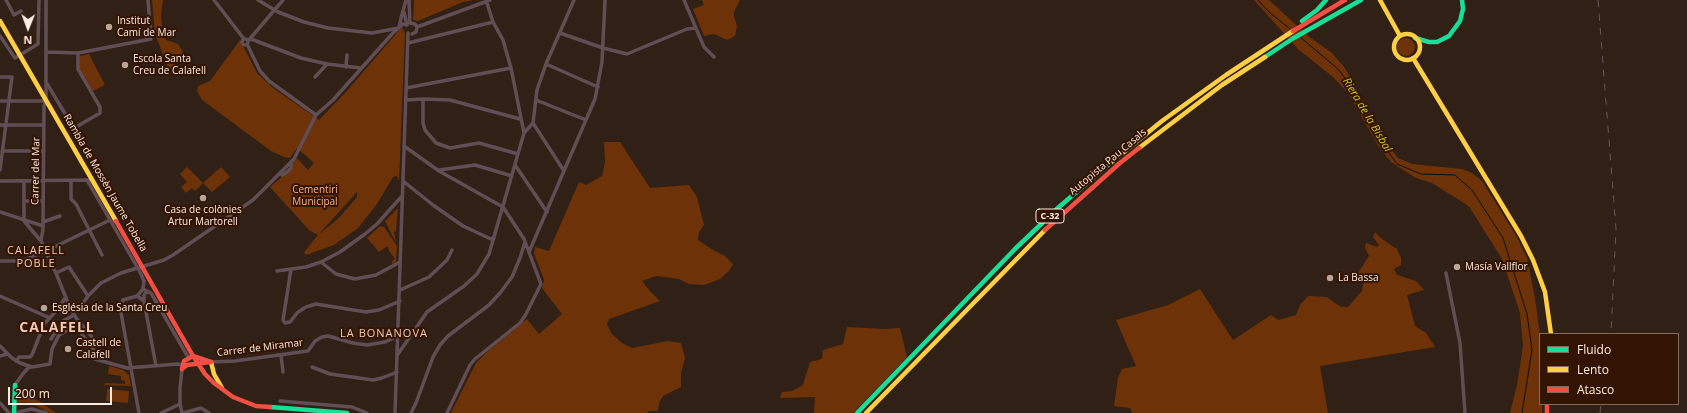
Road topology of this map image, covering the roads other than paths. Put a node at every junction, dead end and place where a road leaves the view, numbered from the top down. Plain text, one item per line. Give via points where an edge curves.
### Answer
1 (6, 0) edge
2 (40, 0) edge
3 (46, 0) edge
4 (148, 0) edge
5 (214, 0) edge
6 (258, 0) edge
7 (283, 0) edge
8 (408, 0) edge
9 (487, 0) edge
10 (574, 0) edge
11 (605, 0) edge
12 (684, 0) edge
13 (1326, 0) edge
14 (1345, 0) edge
15 (1361, 0) edge
16 (1380, 0) edge
17 (1462, 0) edge
18 (275, 10) junction
19 (20, 11) dead end
20 (404, 11) junction
21 (0, 21) edge
22 (493, 22) junction
23 (1305, 22) junction
24 (408, 24) junction
25 (417, 27) junction
26 (400, 28) junction
27 (696, 28) junction
28 (410, 33) junction
29 (560, 33) junction
30 (39, 35) junction
31 (46, 35) junction
32 (1400, 36) junction
33 (1, 38) edge
34 (1415, 38) junction
35 (249, 41) junction
36 (408, 43) junction
37 (602, 48) junction
38 (46, 52) junction
39 (78, 53) junction
40 (19, 54) junction
41 (347, 55) dead end
42 (714, 57) dead end
43 (1413, 58) junction
44 (327, 64) junction
45 (546, 64) junction
46 (346, 67) junction
47 (361, 68) junction
48 (511, 68) junction
49 (0, 77) edge
50 (315, 78) dead end
51 (46, 81) junction
52 (598, 87) junction
53 (406, 88) junction
54 (423, 98) junction
55 (46, 100) junction
56 (406, 100) junction
57 (536, 100) junction
58 (0, 101) edge
59 (9, 101) junction
60 (316, 115) junction
61 (520, 119) junction
62 (586, 120) junction
63 (533, 123) junction
64 (44, 124) junction
65 (0, 125) edge
66 (6, 125) junction
67 (524, 133) junction
68 (404, 146) junction
69 (2, 150) junction
70 (44, 151) junction
71 (518, 154) junction
72 (515, 165) junction
73 (0, 170) edge
74 (438, 170) junction
75 (564, 170) junction
76 (512, 176) junction
77 (89, 179) junction
78 (0, 181) edge
79 (24, 181) junction
80 (44, 181) junction
81 (71, 181) junction
82 (403, 182) junction
83 (402, 196) junction
84 (24, 201) junction
85 (43, 201) junction
86 (503, 207) junction
87 (0, 212) edge
88 (546, 212) junction
89 (60, 216) dead end
90 (110, 220) junction
91 (24, 221) junction
92 (43, 224) junction
93 (89, 230) junction
94 (493, 240) junction
95 (41, 241) junction
96 (525, 242) junction
97 (452, 250) dead end
98 (46, 251) junction
99 (529, 252) junction
100 (102, 255) dead end
101 (0, 260) edge
102 (321, 262) junction
103 (400, 262) junction
104 (140, 267) junction
105 (291, 269) junction
106 (277, 271) dead end
107 (56, 273) junction
108 (1446, 273) dead end
109 (154, 288) junction
110 (146, 290) junction
111 (400, 290) junction
112 (64, 295) junction
113 (0, 296) edge
114 (88, 296) junction
115 (137, 296) junction
116 (144, 301) junction
117 (400, 301) junction
118 (73, 314) junction
119 (50, 318) junction
120 (57, 333) junction
121 (1551, 333) edge
122 (398, 336) junction
123 (51, 339) dead end
124 (0, 346) edge
125 (93, 348) junction
126 (7, 354) junction
127 (398, 354) junction
128 (281, 355) junction
129 (0, 356) edge
130 (190, 356) junction
131 (14, 359) junction
132 (211, 362) junction
133 (198, 364) junction
134 (156, 366) junction
135 (32, 367) junction
136 (184, 367) junction
137 (312, 367) dead end
138 (130, 368) junction
139 (283, 372) dead end
140 (397, 372) junction
141 (16, 385) joint
142 (225, 392) junction
143 (280, 401) dead end
144 (0, 403) edge
145 (180, 404) junction
146 (8, 413) edge
147 (14, 413) edge
148 (46, 413) edge
149 (139, 413) edge
150 (161, 413) edge
151 (183, 413) edge
152 (209, 413) edge
153 (347, 413) edge
154 (367, 413) edge
155 (395, 413) edge
156 (411, 413) edge
157 (448, 413) edge
158 (857, 413) edge
159 (866, 413) edge
160 (1465, 413) edge

1 - 19 street via 14,15
2 - 30 street
3 - 31 street, Carrer del Mar
4 - 39 street via 151,39
5 - 35 street via 244,39 243,43
6 - 18 street
7 - 18 street
8 - 20 street
8 - 24 street
9 - 22 street
9 - 25 street
10 - 29 street
11 - 37 street
12 - 27 street
13 - 23 main road
14 - 23 main road
15 - 159 main road, Autopista Pau Casals / C-32 via 1272,52 1177,118 1079,198 1000,273
16 - 32 main road
17 - 34 main road via 1460,21 1449,36 1437,42
18 - 26 street via 304,22 328,28 372,33
18 - 35 street
20 - 24 street
20 - 26 street
21 - 40 main road, Rambla de Mossèn Jaume Tobella
22 - 36 street
22 - 48 street via 503,40
23 - 158 main road, Autopista Pau Casals / C-32 via 1162,121 1059,207
24 - 25 street via 415,24
24 - 26 street via 403,24
24 - 28 street via 406,30
25 - 28 street via 416,32
26 - 47 street
27 - 37 street via 687,29 627,54
27 - 42 street via 704,47
28 - 36 street
29 - 37 street
29 - 45 street
30 - 31 street
30 - 40 street via 38,44
31 - 38 street, Carrer del Mar
32 - 34 main road via 1408,34
32 - 43 main road via 1394,43 1395,52 1404,59
33 - 40 street via 14,58
34 - 43 main road via 1419,51
35 - 44 street
35 - 60 street via 260,71 269,81
36 - 53 street
37 - 52 street
38 - 39 street
38 - 51 street, Carrer del Mar
39 - 51 street via 78,69 100,107 100,113 76,127 72,126
40 - 55 main road, Rambla de Mossèn Jaume Tobella
41 - 46 street
43 - 121 main road via 1521,236 1545,292
44 - 46 street
44 - 50 street
45 - 52 street
45 - 57 street
46 - 47 street
47 - 60 street
48 - 53 street
48 - 61 street
49 - 59 street via 12,77
51 - 55 street, Carrer del Mar
52 - 62 street
53 - 56 street
54 - 56 street
54 - 61 street via 450,100
54 - 71 street via 423,123 436,144 450,148 479,143
55 - 59 street
55 - 64 street, Carrer del Mar
55 - 77 main road, Rambla de Mossèn Jaume Tobella
56 - 68 street
57 - 62 street
57 - 63 street
58 - 59 street
59 - 66 street
60 - 104 street via 291,162 248,204 164,260
61 - 67 street
62 - 75 street
63 - 67 street
63 - 75 street
64 - 66 street
64 - 70 street, Carrer del Mar
65 - 66 street
66 - 69 street
67 - 71 street
68 - 74 street
68 - 82 street
69 - 70 street
69 - 73 street
70 - 80 street, Carrer del Mar
71 - 72 street
72 - 76 street
72 - 88 street
74 - 76 street via 475,165
74 - 86 street
75 - 88 street
76 - 86 street
77 - 81 street
77 - 90 street, Rambla de Mossèn Jaume Tobella
77 - 104 main road, Rambla de Mossèn Jaume Tobella
78 - 79 street
79 - 80 street
79 - 84 street
80 - 81 street
80 - 85 street, Carrer del Mar
81 - 93 street via 71,199
82 - 83 street
82 - 94 street via 463,226
83 - 102 street via 365,234
83 - 103 street
84 - 85 street
84 - 91 street
85 - 92 street, Carrer del Mar
86 - 94 street
86 - 96 street
87 - 91 street
88 - 99 street
89 - 92 street
90 - 93 street
90 - 104 street, Rambla de Mossèn Jaume Tobella
91 - 92 street
91 - 95 street
92 - 95 street, Carrer del Mar
93 - 98 street
93 - 100 street
94 - 127 street via 489,254 477,274 427,312
95 - 98 street
96 - 99 street
96 - 156 street via 512,277 500,293 440,345
97 - 111 street via 447,260 429,277
98 - 101 street via 21,261
98 - 107 street
99 - 157 street via 541,284 526,314 520,323 470,365
102 - 103 street via 336,274 355,278 376,275
102 - 105 street
103 - 111 street
104 - 109 main road, Rambla de Mossèn Jaume Tobella
104 - 110 street, Rambla de Mossèn Jaume Tobella
104 - 114 street via 105,281
105 - 106 street
105 - 117 street via 283,320 286,322 290,322 306,307 316,304 366,312
107 - 112 street
107 - 114 street via 69,267
108 - 160 street via 1460,343
109 - 110 street
109 - 130 main road, Rambla de Mossèn Jaume Tobella
110 - 115 street
110 - 116 street
110 - 130 street, Rambla de Mossèn Jaume Tobella
111 - 117 street
112 - 118 street
112 - 119 street via 58,309
113 - 119 street
114 - 118 street
115 - 116 street
115 - 138 street via 123,300 120,307
116 - 134 street
117 - 122 street
118 - 120 street via 63,321
118 - 125 street via 92,337
119 - 131 street via 44,324 32,355
120 - 123 street
120 - 125 street via 71,328 78,329 87,341 89,350
120 - 135 street via 50,364
122 - 127 street
122 - 128 street, Carrer de Miramar via 379,344 367,345 328,336 315,341 308,351
124 - 126 street
125 - 138 street via 96,360
126 - 129 street
126 - 131 street
127 - 140 street
128 - 132 street, Carrer de Miramar
128 - 139 street
130 - 132 main road
130 - 133 main road
130 - 136 main road
131 - 135 street
132 - 133 main road
132 - 142 main road via 214,374
133 - 136 main road
133 - 142 main road
134 - 136 street
134 - 138 street
135 - 141 street via 28,368
136 - 145 street via 180,380
137 - 140 street via 330,374 373,380
138 - 149 street
140 - 155 street
141 - 147 main road
142 - 153 main road via 256,406
143 - 154 street via 352,407
144 - 146 street
145 - 150 street
145 - 151 street
147 - 148 street via 32,409
151 - 152 street via 201,408

